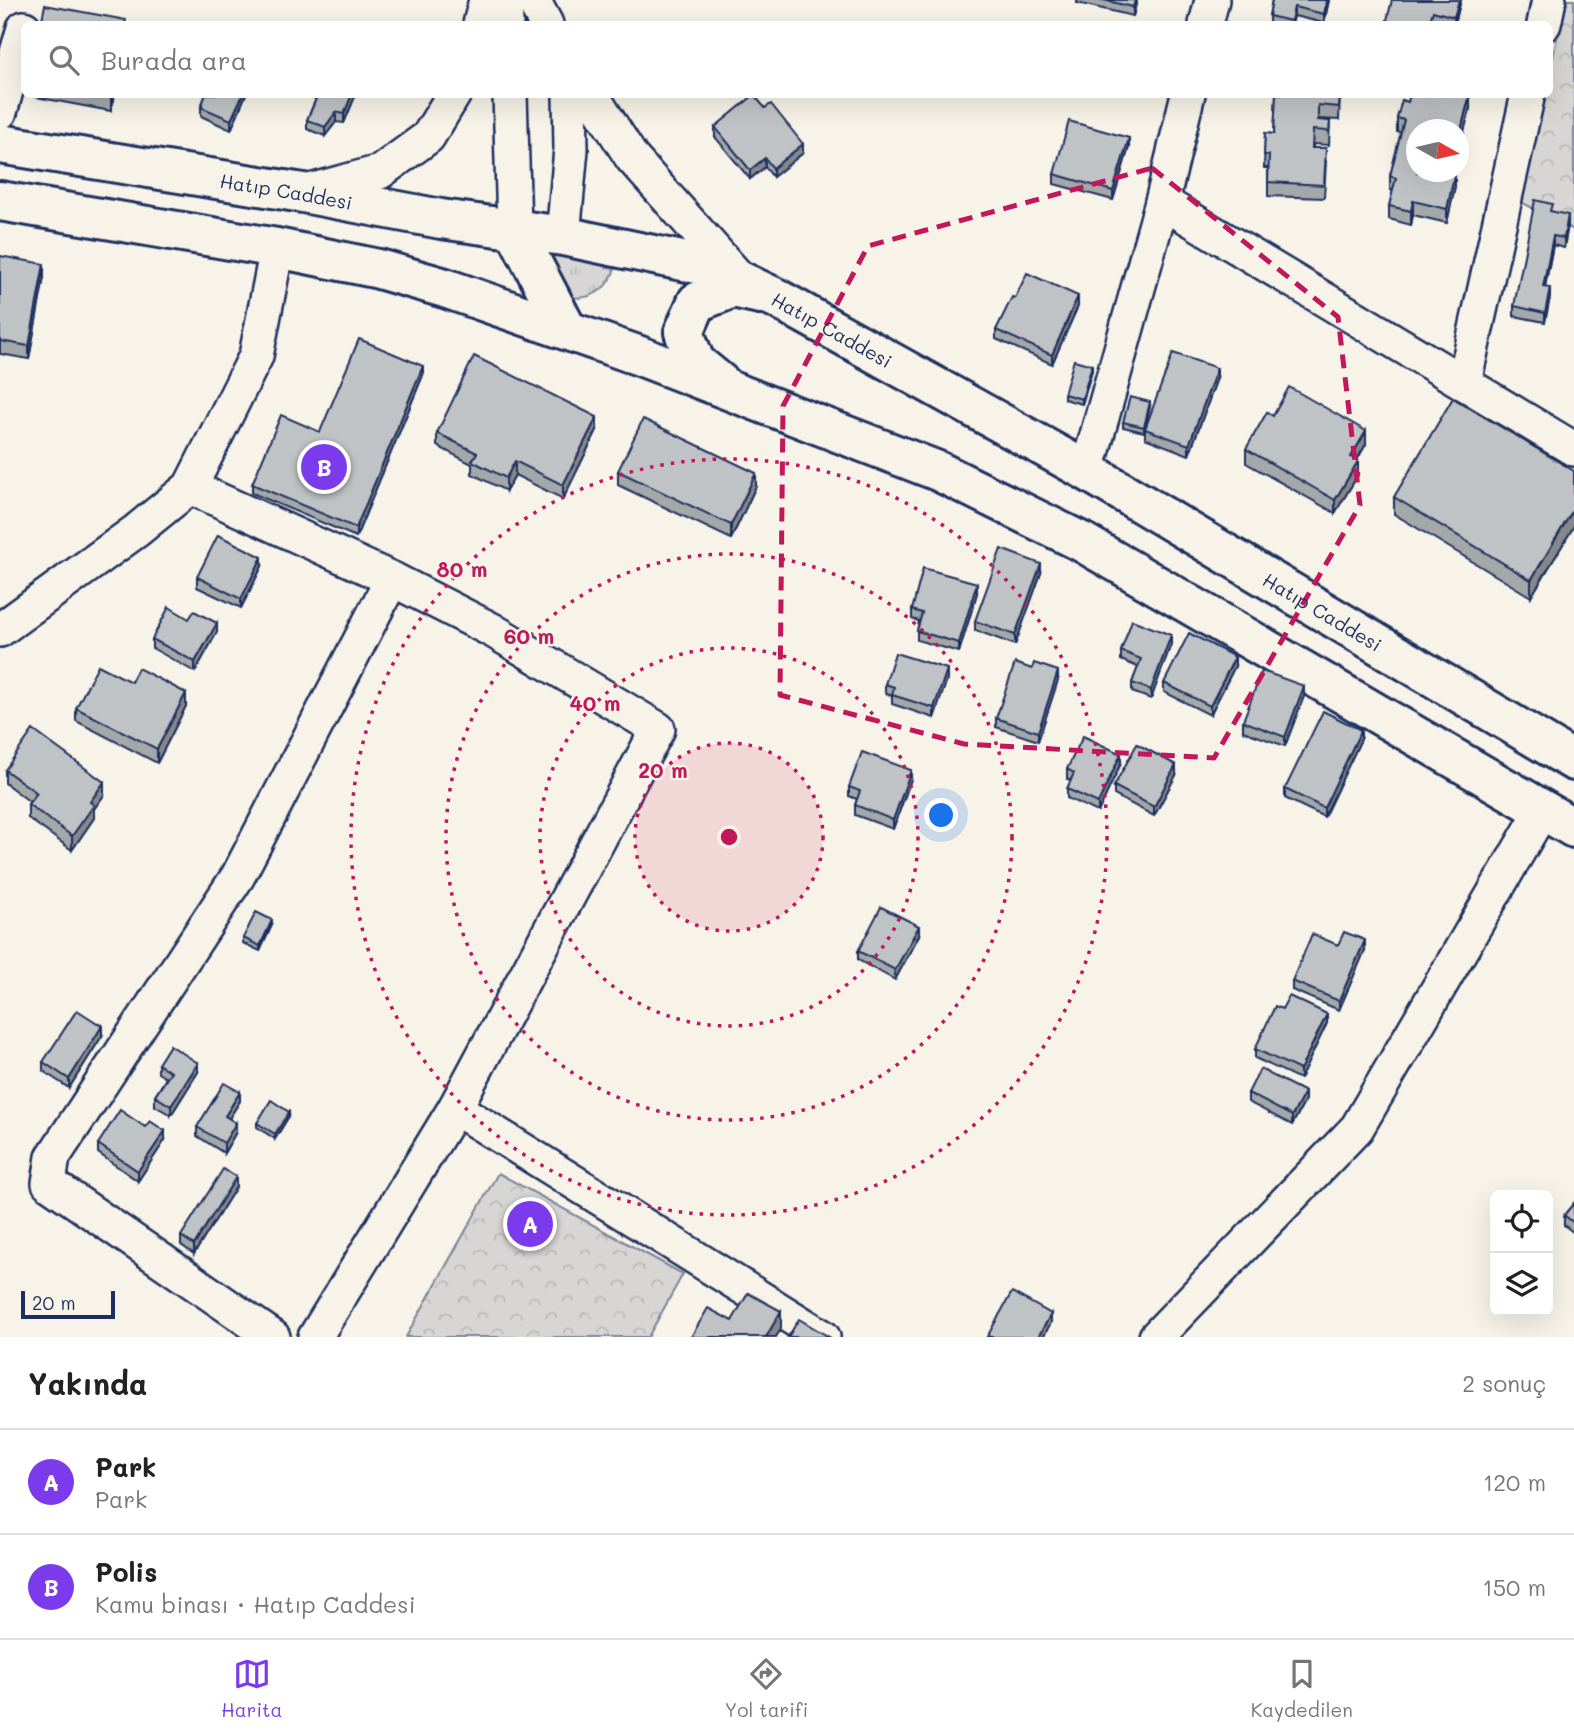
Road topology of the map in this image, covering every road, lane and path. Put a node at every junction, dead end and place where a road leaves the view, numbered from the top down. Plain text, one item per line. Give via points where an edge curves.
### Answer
1 (33, 0) edge
2 (486, 0) edge
3 (505, 0) edge
4 (533, 0) edge
5 (1212, 0) edge
6 (1549, 0) edge
7 (27, 21) edge
8 (481, 21) edge
9 (506, 21) edge
10 (545, 21) edge
11 (1207, 21) edge
12 (1545, 21) edge
13 (21, 40) edge
14 (452, 98) edge
15 (510, 98) edge
16 (570, 98) edge
17 (594, 98) edge
18 (1187, 98) edge
19 (1527, 98) edge
20 (0, 111) edge
21 (0, 144) edge
22 (303, 193) junction
23 (0, 201) edge
24 (1162, 202) junction
25 (514, 228) junction
26 (564, 236) junction
27 (277, 248) junction
28 (741, 281) junction
29 (776, 298) junction
30 (567, 330) junction
31 (1464, 383) junction
32 (729, 390) junction
33 (1574, 449) edge
34 (1087, 471) junction
35 (190, 487) junction
36 (392, 579) junction
37 (0, 630) edge
38 (1574, 761) edge
39 (1558, 819) edge
40 (455, 1108) junction
41 (273, 1337) edge
42 (315, 1337) edge
43 (823, 1337) edge
44 (1156, 1337) edge

1 - 7 street
2 - 8 street
3 - 9 street
4 - 10 street
5 - 11 street
6 - 12 street
13 - 20 street
14 - 22 street via 428,136 380,172
15 - 25 street
16 - 26 street
17 - 28 street via 632,158
18 - 24 street
19 - 31 street
21 - 22 main road, Hatıp Caddesi
22 - 25 main road, Hatıp Caddesi
23 - 27 main road
24 - 31 street
24 - 34 street
25 - 26 main road, Hatıp Caddesi
25 - 30 main road
26 - 28 main road, Hatıp Caddesi via 711,267
27 - 30 main road via 379,269
27 - 35 street via 256,356
28 - 29 main road, Hatıp Caddesi
29 - 32 main road via 733,288 698,302 684,332 695,362
29 - 34 main road, Hatıp Caddesi
30 - 32 main road
31 - 33 street
32 - 39 main road via 938,471 1082,542
34 - 38 main road, Hatıp Caddesi
35 - 36 street
35 - 37 street
36 - 40 street via 492,630 658,729
36 - 41 street via 237,876 53,1157 49,1183
39 - 44 street via 1357,1128
40 - 42 street
40 - 43 street

